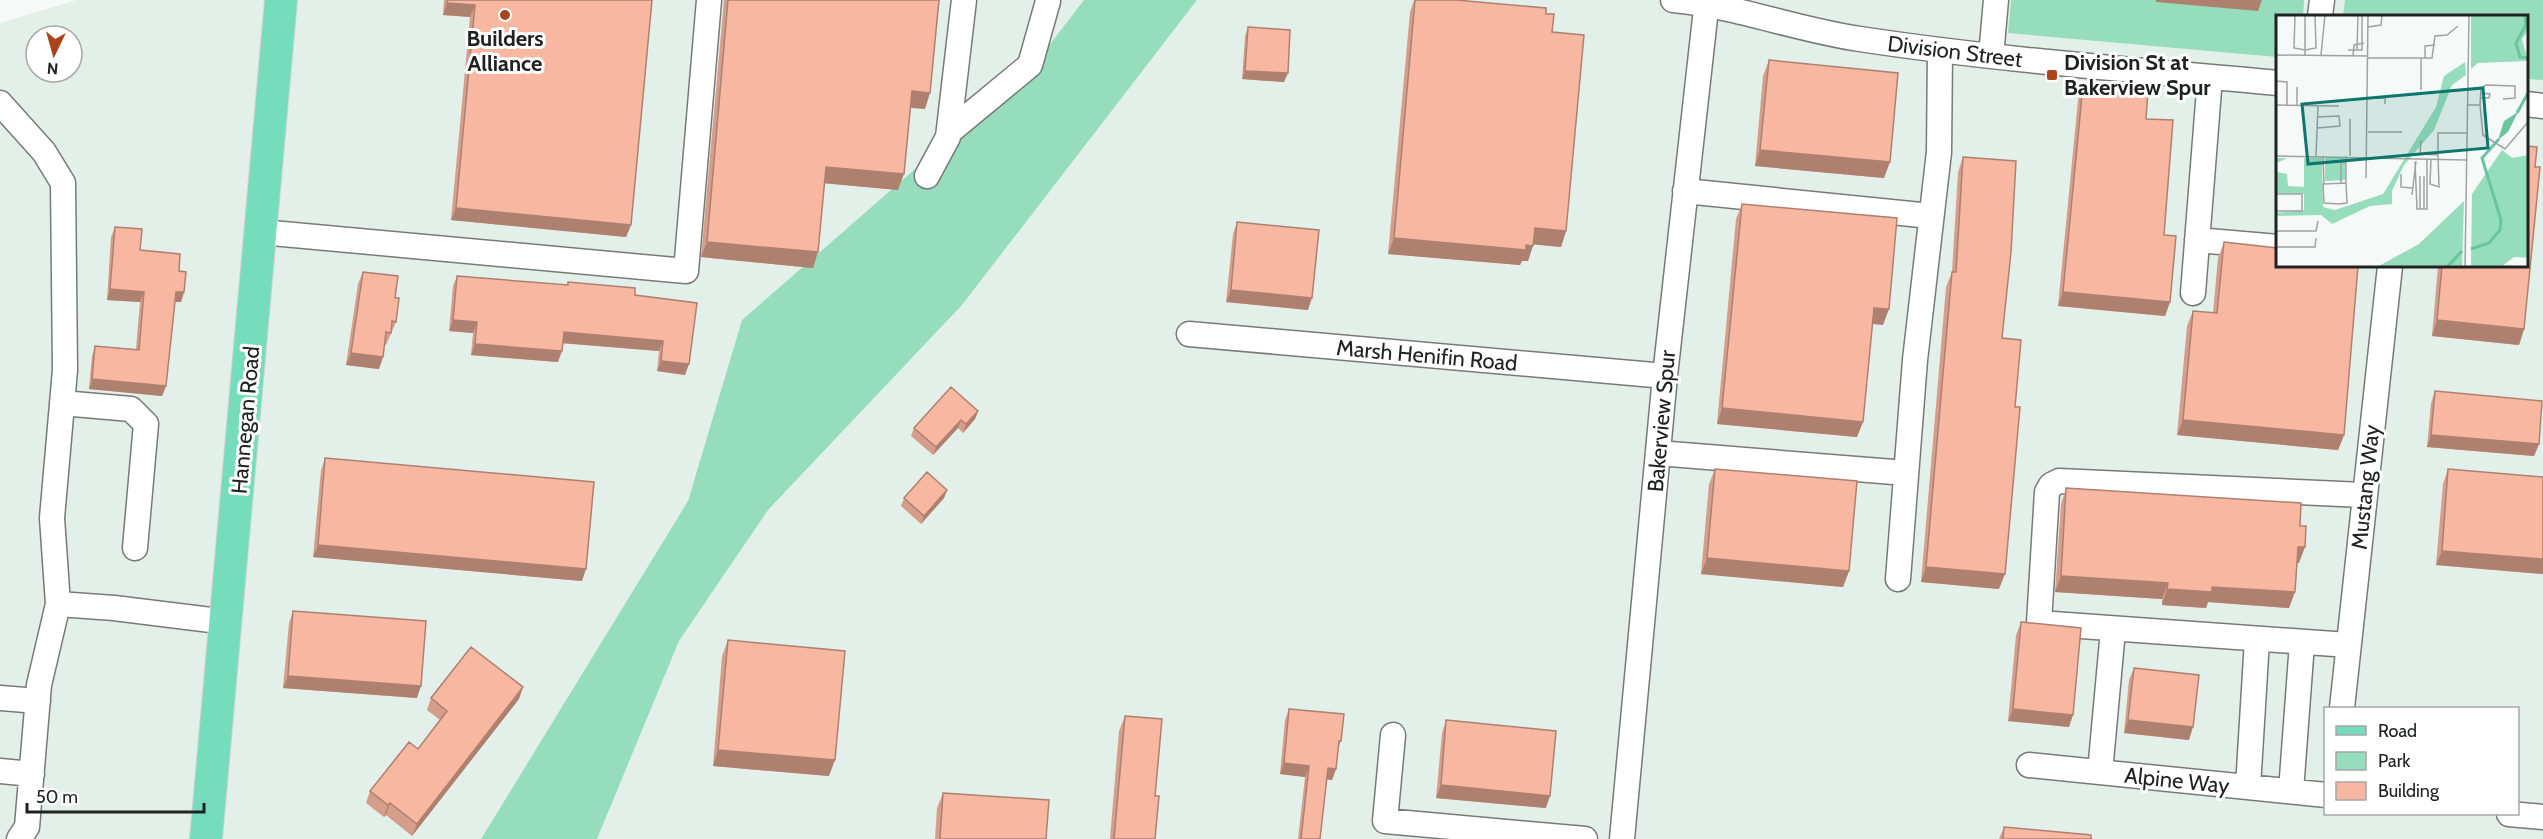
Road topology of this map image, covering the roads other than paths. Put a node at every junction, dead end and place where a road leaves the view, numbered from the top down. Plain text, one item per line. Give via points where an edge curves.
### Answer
1 (281, 0) edge
2 (709, 0) edge
3 (964, 0) edge
4 (1673, 0) edge
5 (1996, 0) edge
6 (2322, 0) edge
7 (1048, 1) edge
8 (1706, 2) edge
9 (2320, 15) edge
10 (1941, 51) junction
11 (1991, 56) junction
12 (2210, 77) junction
13 (2276, 82) edge
14 (0, 103) edge
15 (2528, 104) edge
16 (2543, 106) edge
17 (949, 132) junction
18 (927, 176) dead end
19 (1685, 191) junction
20 (1931, 216) junction
21 (261, 232) junction
22 (2197, 240) junction
23 (2276, 247) edge
24 (2390, 267) edge
25 (2193, 293) dead end
26 (1189, 334) dead end
27 (1665, 376) junction
28 (62, 402) junction
29 (1658, 453) junction
30 (1906, 473) junction
31 (2363, 495) junction
32 (135, 548) dead end
33 (1898, 579) dead end
34 (58, 604) junction
35 (227, 622) junction
36 (2113, 630) junction
37 (2258, 640) junction
38 (2301, 643) junction
39 (2348, 645) junction
40 (0, 698) edge
41 (38, 701) junction
42 (2342, 707) edge
43 (1393, 735) dead end
44 (2029, 765) dead end
45 (0, 771) edge
46 (2100, 772) junction
47 (32, 774) junction
48 (2248, 787) junction
49 (2290, 792) junction
50 (2324, 795) edge
51 (2519, 814) edge
52 (2543, 817) edge
53 (19, 839) edge
54 (206, 839) edge
55 (1586, 839) edge
56 (1622, 839) edge

1 - 21 main road, Hannegan Road
2 - 21 street via 686,271
3 - 17 street
4 - 8 street, Division Street
5 - 11 street
6 - 9 street
7 - 17 street via 1029,65
8 - 10 street, Division Street via 1856,39
8 - 19 street, Bakerview Spur
10 - 11 street, Division Street
10 - 20 street via 1939,152
11 - 12 street, Division Street
12 - 13 street, Division Street
12 - 22 street
14 - 28 street via 44,152 63,183
15 - 16 street
17 - 18 street
19 - 20 street
19 - 27 street, Bakerview Spur
20 - 30 street
21 - 35 main road, Hannegan Road
22 - 23 street
22 - 25 street
24 - 31 street, Mustang Way
26 - 27 street, Marsh Henifin Road
27 - 29 street, Bakerview Spur
28 - 32 street via 131,408 146,424
28 - 34 street via 52,518
29 - 30 street
29 - 56 street, Bakerview Spur
30 - 33 street
31 - 36 street via 2059,481 2051,485 2047,492 2040,623
31 - 39 street, Mustang Way
34 - 35 street
34 - 41 street
35 - 54 main road, Hannegan Road
36 - 37 street
36 - 46 street
37 - 38 street
37 - 48 street
38 - 39 street
38 - 49 street
39 - 42 street, Mustang Way
40 - 41 street
41 - 47 street
43 - 55 street via 1385,821
44 - 46 street, Alpine Way
45 - 47 street
46 - 48 street, Alpine Way
47 - 53 street via 27,826
48 - 49 street, Alpine Way
49 - 50 street, Alpine Way
51 - 52 street

